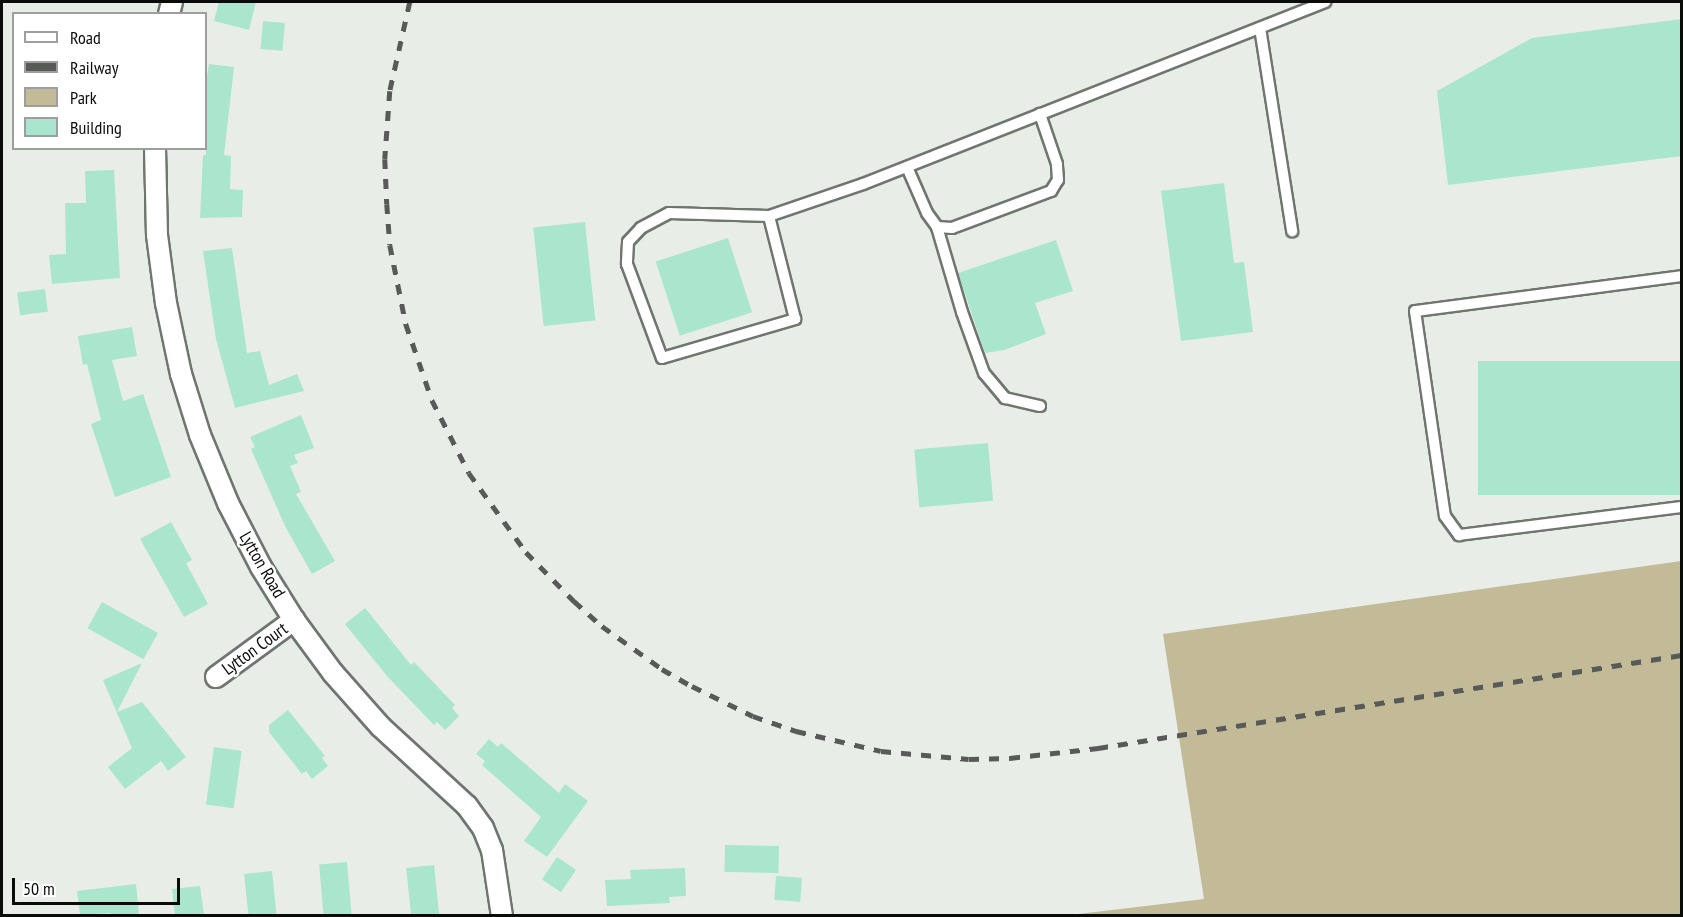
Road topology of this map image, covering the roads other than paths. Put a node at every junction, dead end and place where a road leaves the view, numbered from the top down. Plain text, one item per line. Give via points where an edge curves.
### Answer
1 (1326, 2) edge
2 (1260, 28) junction
3 (1040, 114) junction
4 (155, 150) edge
5 (907, 167) junction
6 (769, 216) junction
7 (937, 227) junction
8 (1292, 231) dead end
9 (1682, 276) edge
10 (1040, 406) dead end
11 (1682, 507) edge
12 (294, 621) junction
13 (216, 677) dead end
14 (502, 915) edge

1 - 2 lane
2 - 3 lane
2 - 8 lane
3 - 5 lane
3 - 7 lane via 1057,164 1058,180 1051,191 952,228
4 - 12 street, Lytton Road via 157,235 166,303 182,374 200,435 228,502
5 - 6 lane
5 - 7 lane
6 - 6 lane via 795,319 662,358 627,264 628,242 641,228 669,213
7 - 10 lane via 984,373 1005,398
9 - 11 lane via 1415,311 1445,516 1459,535
12 - 13 street, Lytton Court
12 - 14 street, Lytton Road via 381,727 467,806 483,828 492,850

